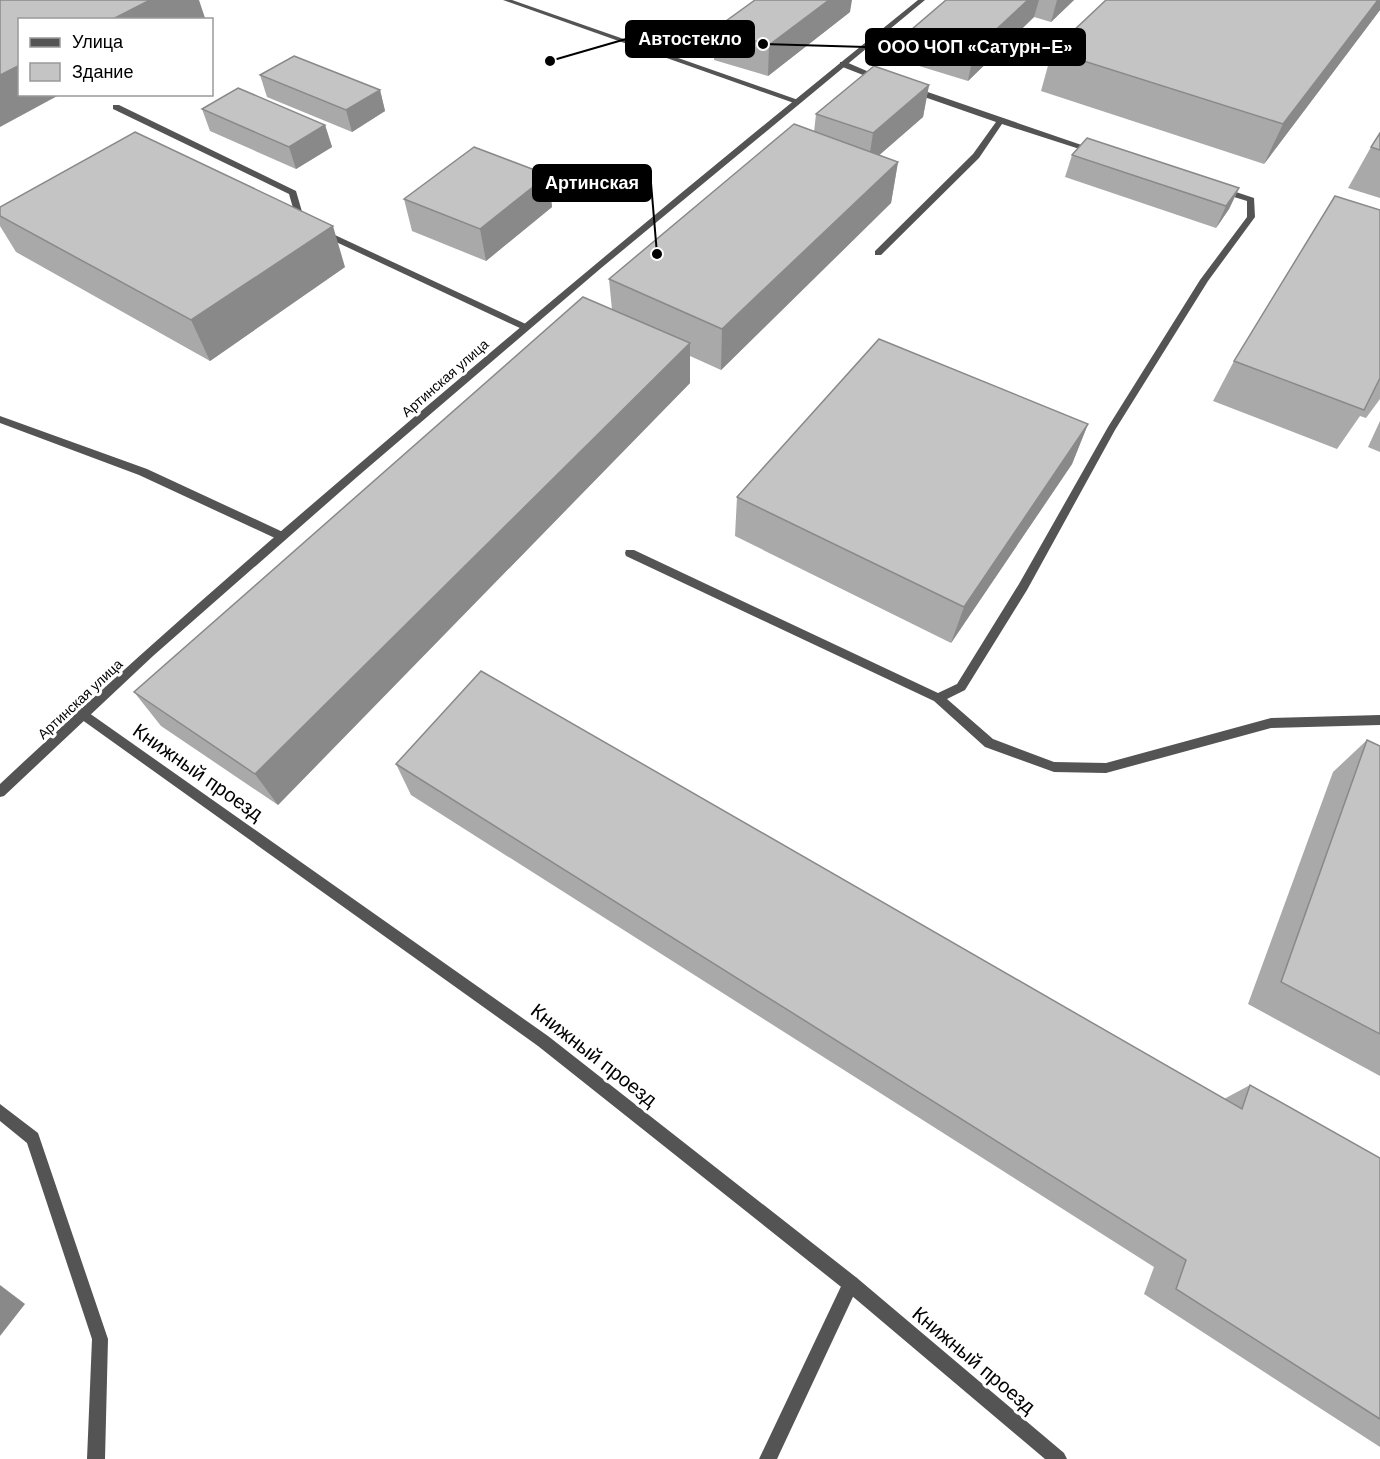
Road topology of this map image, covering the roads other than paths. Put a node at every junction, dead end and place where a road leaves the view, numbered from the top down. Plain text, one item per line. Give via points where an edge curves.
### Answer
1 (506, 0) edge
2 (922, 0) edge
3 (843, 64) junction
4 (797, 101) junction
5 (116, 106) dead end
6 (1000, 122) junction
7 (1103, 153) edge
8 (1215, 188) edge
9 (878, 253) dead end
10 (525, 327) junction
11 (0, 419) edge
12 (281, 536) junction
13 (630, 553) dead end
14 (938, 698) junction
15 (82, 713) junction
16 (1380, 720) edge
17 (0, 792) edge
18 (0, 1111) edge
19 (851, 1284) junction
20 (96, 1459) edge
21 (768, 1459) edge
22 (1058, 1459) edge

1 - 4 street
2 - 3 street, Артинская улица
3 - 4 street, Артинская улица
3 - 6 street
4 - 10 street, Артинская улица
5 - 10 street via 294,193 299,222
6 - 7 street
6 - 9 street via 976,156
8 - 14 street via 1251,200 1251,218 1204,280 1111,429 1023,587 961,687
10 - 12 street, Артинская улица
11 - 12 street via 143,472
12 - 15 street, Артинская улица
13 - 14 street
14 - 16 street via 989,743 1054,767 1106,768 1271,723
15 - 17 street, Артинская улица
15 - 19 street, Книжный проезд via 543,1041
18 - 20 street via 33,1138 100,1339
19 - 21 street
19 - 22 street, Книжный проезд

